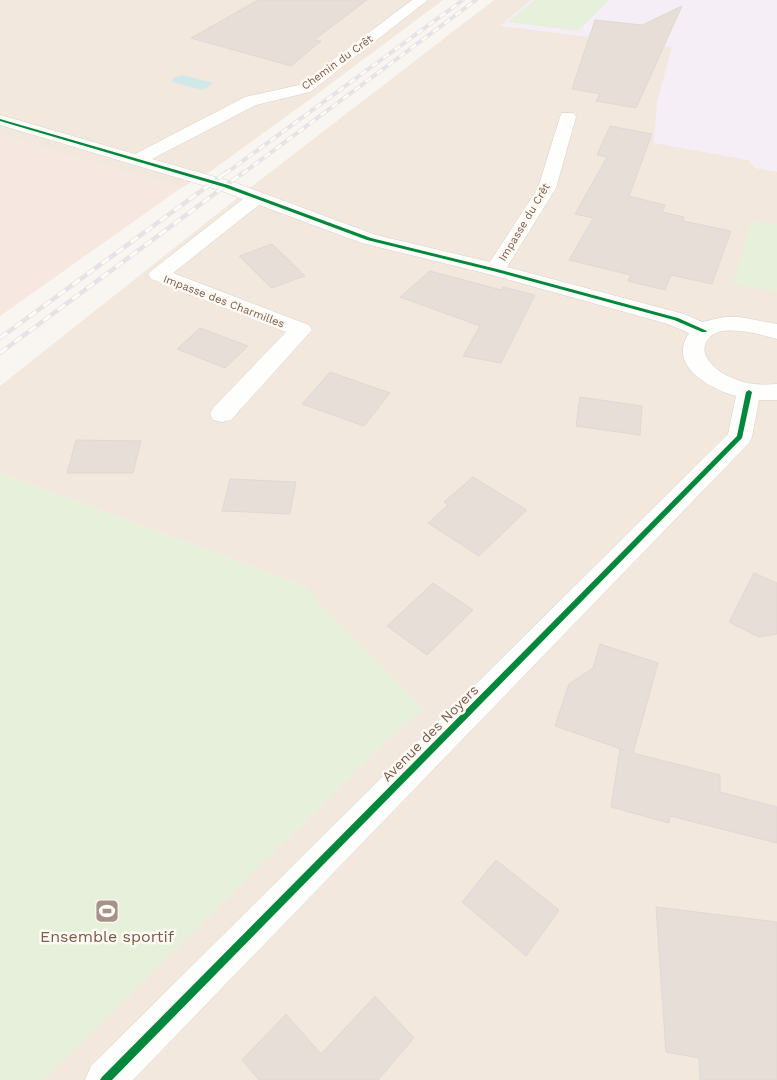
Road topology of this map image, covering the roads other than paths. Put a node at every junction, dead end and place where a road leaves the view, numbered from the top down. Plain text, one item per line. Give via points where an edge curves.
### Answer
1 (421, 0) edge
2 (568, 117) dead end
3 (0, 120) edge
4 (138, 159) junction
5 (257, 197) junction
6 (495, 270) junction
7 (704, 330) junction
8 (777, 332) edge
9 (763, 392) edge
10 (222, 414) dead end
11 (105, 1080) edge

1 - 4 street, Chemin du Crêt via 304,89 251,102
2 - 6 street, Impasse du Crêt via 547,188
3 - 4 street
4 - 5 street
5 - 6 street via 369,239
5 - 10 street, Impasse des Charmilles via 158,276 301,330
6 - 7 street via 676,319
7 - 8 street via 720,324 742,322
7 - 9 street via 694,342 694,357 705,372 724,384
9 - 11 street, Avenue des Noyers via 740,437

